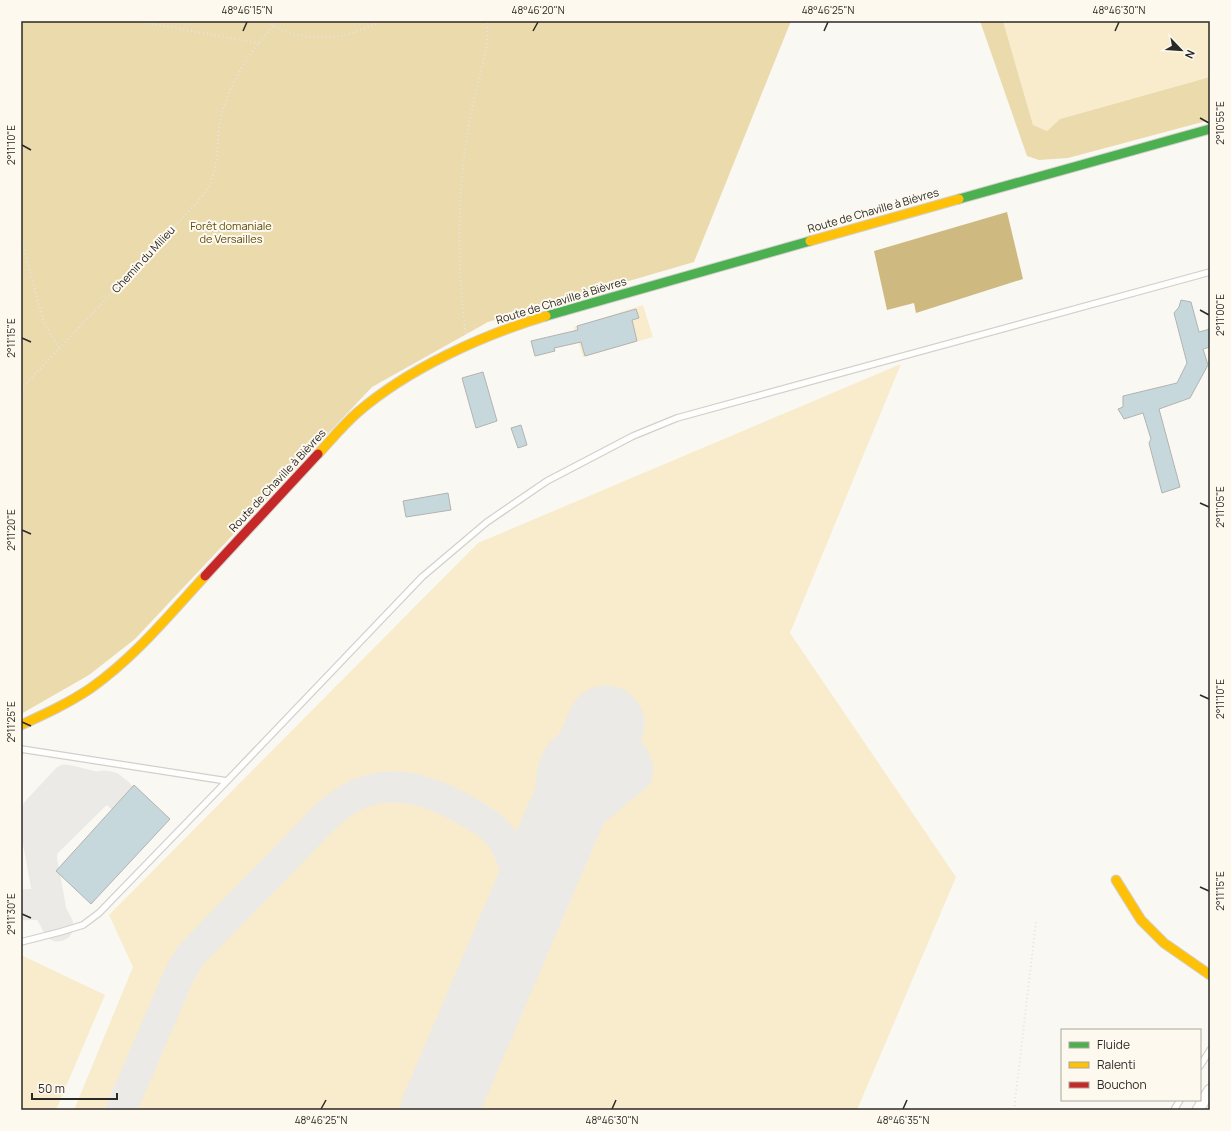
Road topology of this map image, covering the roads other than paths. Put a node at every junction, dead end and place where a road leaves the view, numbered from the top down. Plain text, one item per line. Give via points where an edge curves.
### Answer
1 (1210, 129) edge
2 (1210, 272) edge
3 (21, 725) edge
4 (21, 749) edge
5 (227, 782) junction
6 (1116, 880) dead end
7 (21, 942) edge
8 (1210, 975) edge
9 (1210, 1050) edge
10 (1201, 1064) edge
11 (1210, 1090) edge
12 (1179, 1101) edge
13 (1174, 1110) edge
14 (1198, 1110) edge

1 - 3 main road, Route de Chaville à Bièvres via 598,300 525,322 471,344 404,379 357,413 123,662 82,695
2 - 5 lane via 677,418 620,443 547,481 487,522 422,577
4 - 5 lane
5 - 7 lane via 99,913 83,924
6 - 8 main road via 1141,920 1164,943
9 - 10 lane
11 - 14 street
12 - 13 lane

